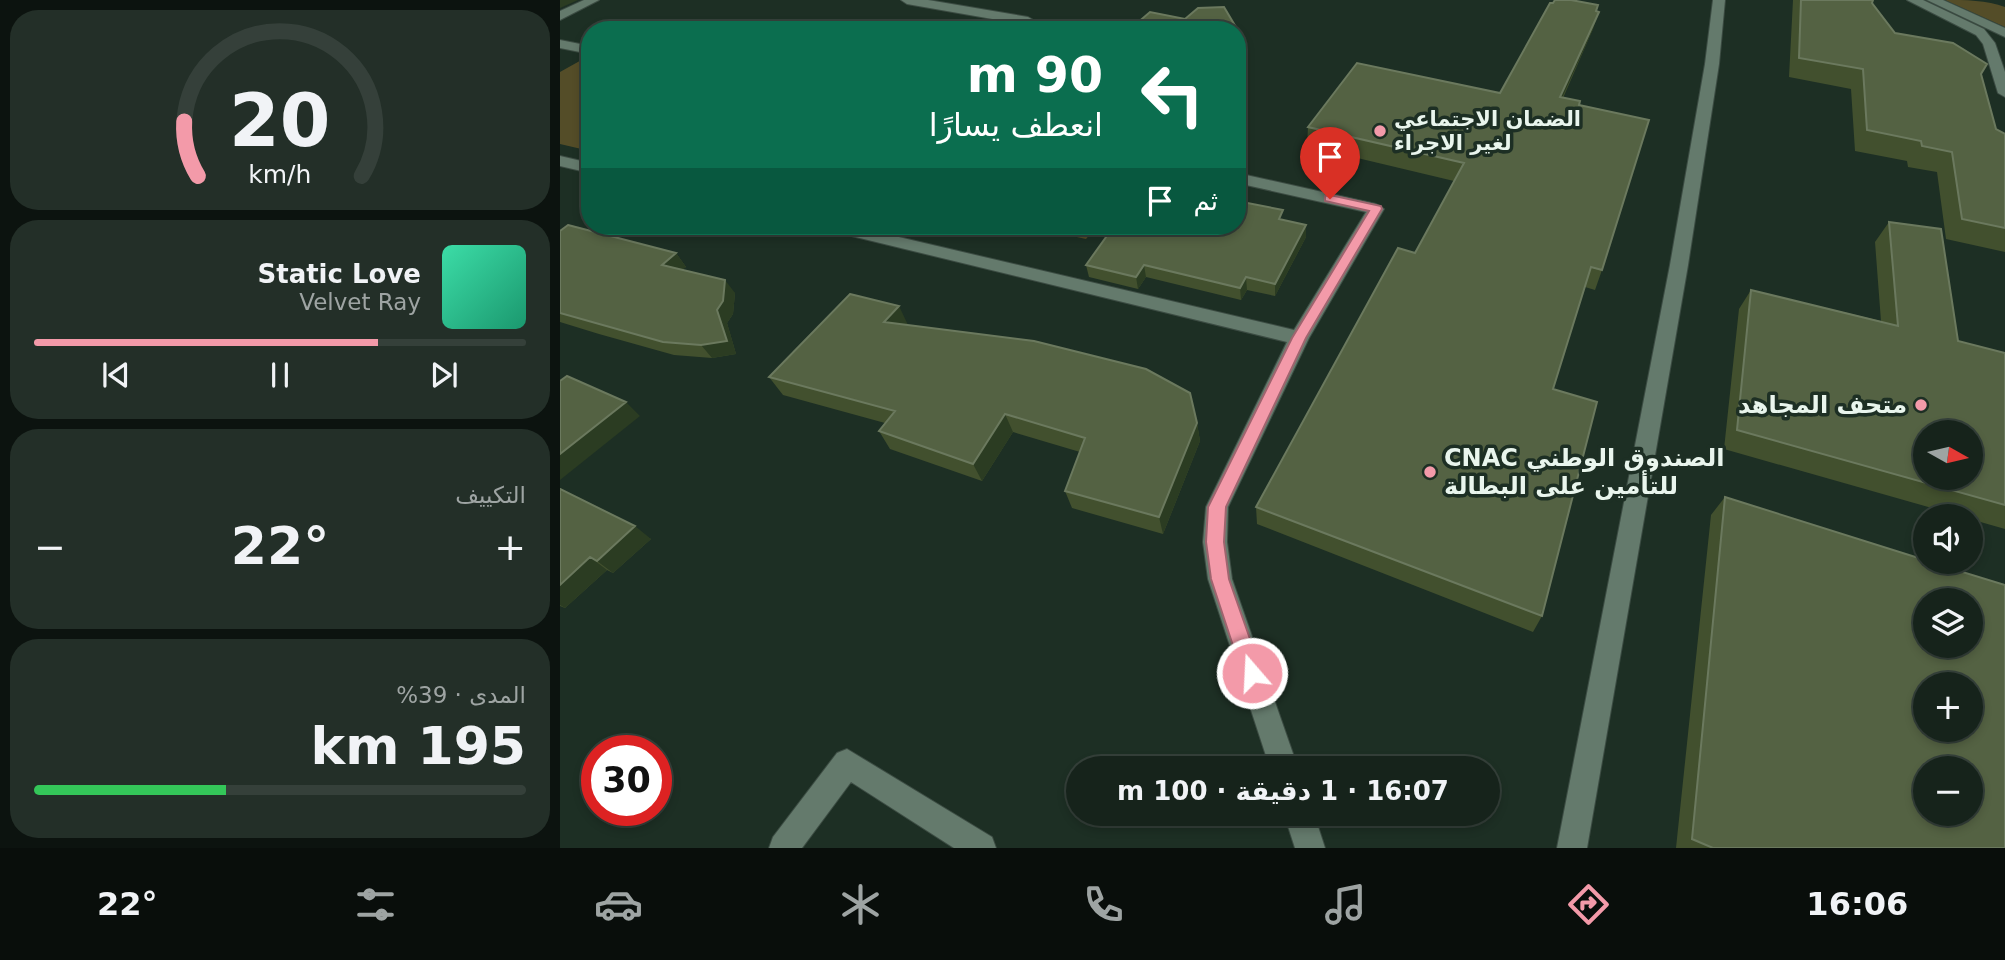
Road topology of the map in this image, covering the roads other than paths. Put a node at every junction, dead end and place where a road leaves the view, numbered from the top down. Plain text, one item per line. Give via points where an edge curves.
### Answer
1 (593, 0) edge
2 (907, 0) edge
3 (1719, 0) edge
4 (1913, 0) edge
5 (1933, 0) edge
6 (560, 16) edge
7 (1030, 21) edge
8 (2005, 33) edge
9 (560, 44) edge
10 (581, 48) edge
11 (2005, 93) edge
12 (560, 161) edge
13 (581, 166) edge
14 (1246, 180) edge
15 (869, 235) edge
16 (1299, 338) junction
17 (1279, 756) edge
18 (1303, 826) edge
19 (784, 848) edge
20 (981, 848) edge
21 (1310, 848) edge
22 (1572, 848) edge

1 - 6 street
2 - 7 street
3 - 22 street via 1679,265
4 - 11 street via 1980,32 1989,43
5 - 8 street
9 - 10 street
12 - 13 street
14 - 16 street via 1376,209
15 - 16 street
16 - 17 street via 1217,507 1215,542 1220,579
18 - 21 street
19 - 20 street via 847,763

